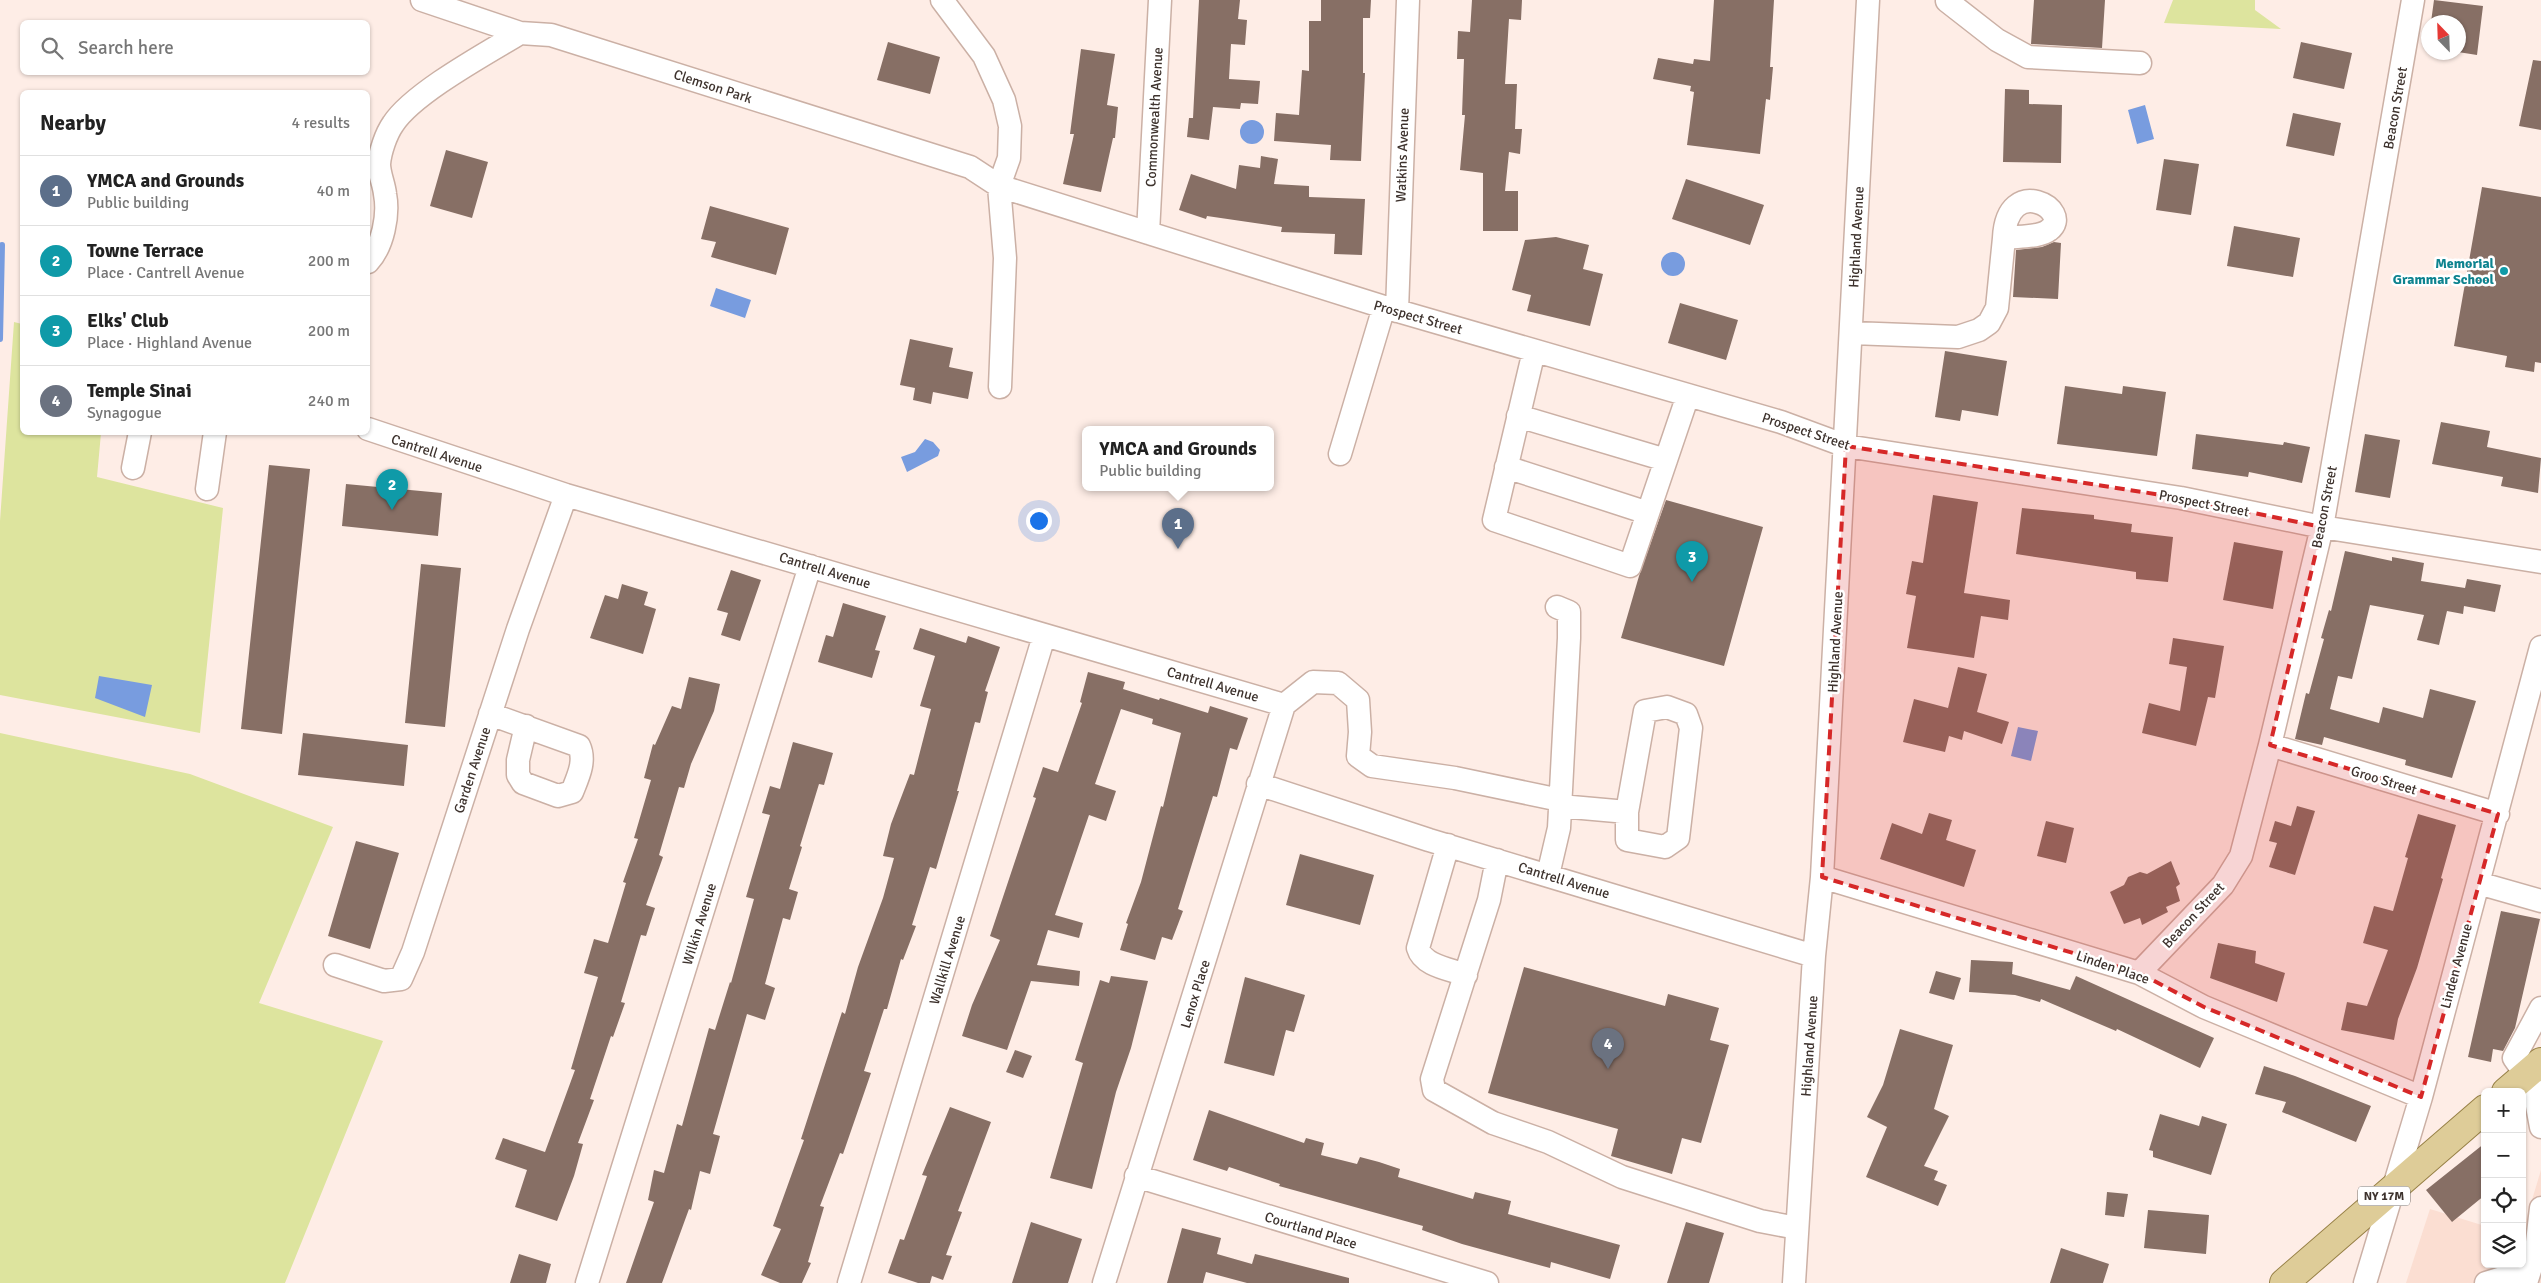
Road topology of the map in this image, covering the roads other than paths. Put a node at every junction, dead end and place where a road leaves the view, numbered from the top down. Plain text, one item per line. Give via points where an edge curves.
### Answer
1 (422, 0) edge
2 (942, 0) edge
3 (1160, 0) edge
4 (1408, 0) edge
5 (1868, 0) edge
6 (1950, 0) edge
7 (2413, 0) edge
8 (520, 33) junction
9 (2140, 63) dead end
10 (999, 186) junction
11 (1148, 233) junction
12 (2004, 238) dead end
13 (370, 260) edge
14 (1391, 309) junction
15 (1852, 333) junction
16 (1534, 351) junction
17 (1000, 387) dead end
18 (1688, 395) junction
19 (1518, 416) junction
20 (370, 430) edge
21 (140, 435) edge
22 (215, 435) edge
23 (1846, 446) junction
24 (1340, 454) dead end
25 (1666, 460) junction
26 (1506, 467) junction
27 (134, 468) dead end
28 (207, 489) dead end
29 (566, 495) junction
30 (1648, 513) junction
31 (2322, 528) junction
32 (2541, 562) edge
33 (810, 566) junction
34 (1557, 606) dead end
35 (1044, 636) junction
36 (2541, 647) edge
37 (1284, 704) junction
38 (490, 714) junction
39 (526, 726) dead end
40 (2270, 745) junction
41 (1258, 784) junction
42 (1560, 803) junction
43 (1627, 812) junction
44 (2498, 814) junction
45 (1448, 845) junction
46 (1497, 860) junction
47 (1548, 875) junction
48 (1822, 877) junction
49 (2478, 883) junction
50 (2541, 901) edge
51 (1814, 956) junction
52 (335, 965) dead end
53 (2138, 973) junction
54 (1466, 975) junction
55 (2541, 1008) edge
56 (2524, 1076) edge
57 (2421, 1098) junction
58 (2481, 1112) edge
59 (2541, 1127) edge
60 (1136, 1176) junction
61 (2396, 1185) junction
62 (2541, 1208) edge
63 (1797, 1228) junction
64 (587, 1283) edge
65 (849, 1283) edge
66 (1104, 1283) edge
67 (1487, 1283) edge
68 (1794, 1283) edge
69 (2284, 1283) edge
70 (2365, 1283) edge
71 (2486, 1283) edge
72 (2519, 1283) edge
73 (2526, 1283) edge

1 - 8 street, Clemson Park
2 - 10 street via 984,56 1004,100 1010,126 1009,158
3 - 11 street, Commonwealth Avenue
4 - 14 street, Watkins Avenue
5 - 15 street, Highland Avenue
6 - 9 street via 1997,40 2028,57
7 - 31 street, Beacon Street
8 - 10 street, Clemson Park via 551,35 970,167
8 - 13 street via 451,76 415,102 393,124 379,165 386,201 382,235
10 - 11 street, Clemson Park
10 - 17 street via 1005,258
11 - 14 street, Prospect Street
12 - 15 street via 1997,308 1988,324 1980,330 1958,337
14 - 16 street, Prospect Street
14 - 24 street, Watkins Avenue
15 - 23 street, Highland Avenue
16 - 18 street, Prospect Street
16 - 19 street
18 - 23 street, Prospect Street via 1781,422
18 - 25 street
19 - 25 street
19 - 26 street
20 - 29 street, Cantrell Avenue
21 - 27 street
22 - 28 street
23 - 31 street, Prospect Street via 2181,498
23 - 48 street, Highland Avenue
25 - 30 street
26 - 30 street
26 - 30 street via 1494,520 1630,566
29 - 33 street, Cantrell Avenue
29 - 38 street, Garden Avenue
31 - 32 street, Prospect Street
31 - 40 street, Beacon Street
33 - 35 street, Cantrell Avenue
33 - 64 street, Wilkin Avenue
34 - 42 street via 1569,612 1570,638
35 - 37 street, Cantrell Avenue
35 - 65 street, Wallkill Avenue
36 - 44 street, Linden Avenue
37 - 41 street, Lenox Place
37 - 42 street via 1313,682 1338,683 1358,700 1358,756 1372,766 1455,778
38 - 39 street
38 - 52 street, Garden Avenue via 413,952 401,979 384,981
40 - 44 street, Groo Street
40 - 53 street, Beacon Street via 2241,856 2223,885
41 - 45 street, Cantrell Avenue
41 - 60 street, Lenox Place via 1199,982
42 - 43 street
42 - 47 street via 1559,828
43 - 43 street via 1645,711 1667,707 1686,714 1691,728 1678,838 1665,846 1627,840
44 - 49 street, Linden Avenue
45 - 46 street, Cantrell Avenue
45 - 54 street via 1418,948 1426,961
46 - 47 street, Cantrell Avenue
46 - 54 street
47 - 51 street, Cantrell Avenue
48 - 51 street, Highland Avenue
48 - 53 street, Linden Place
49 - 50 street
49 - 57 street, Linden Avenue
51 - 63 street, Highland Avenue
53 - 57 street, Linden Place via 2204,1007
54 - 63 street via 1432,1079 1434,1090 1493,1124 1548,1142 1622,1177 1760,1221
55 - 56 street via 2514,1058
56 - 59 street via 2535,1095
57 - 61 street, Linden Avenue
58 - 61 main road, NY 17M
60 - 66 street, Lenox Place
60 - 67 street, Courtland Place
61 - 69 main road, NY 17M
61 - 70 street, Linden Avenue
62 - 73 street via 2536,1251
63 - 68 street, Highland Avenue
71 - 72 street via 2512,1275

